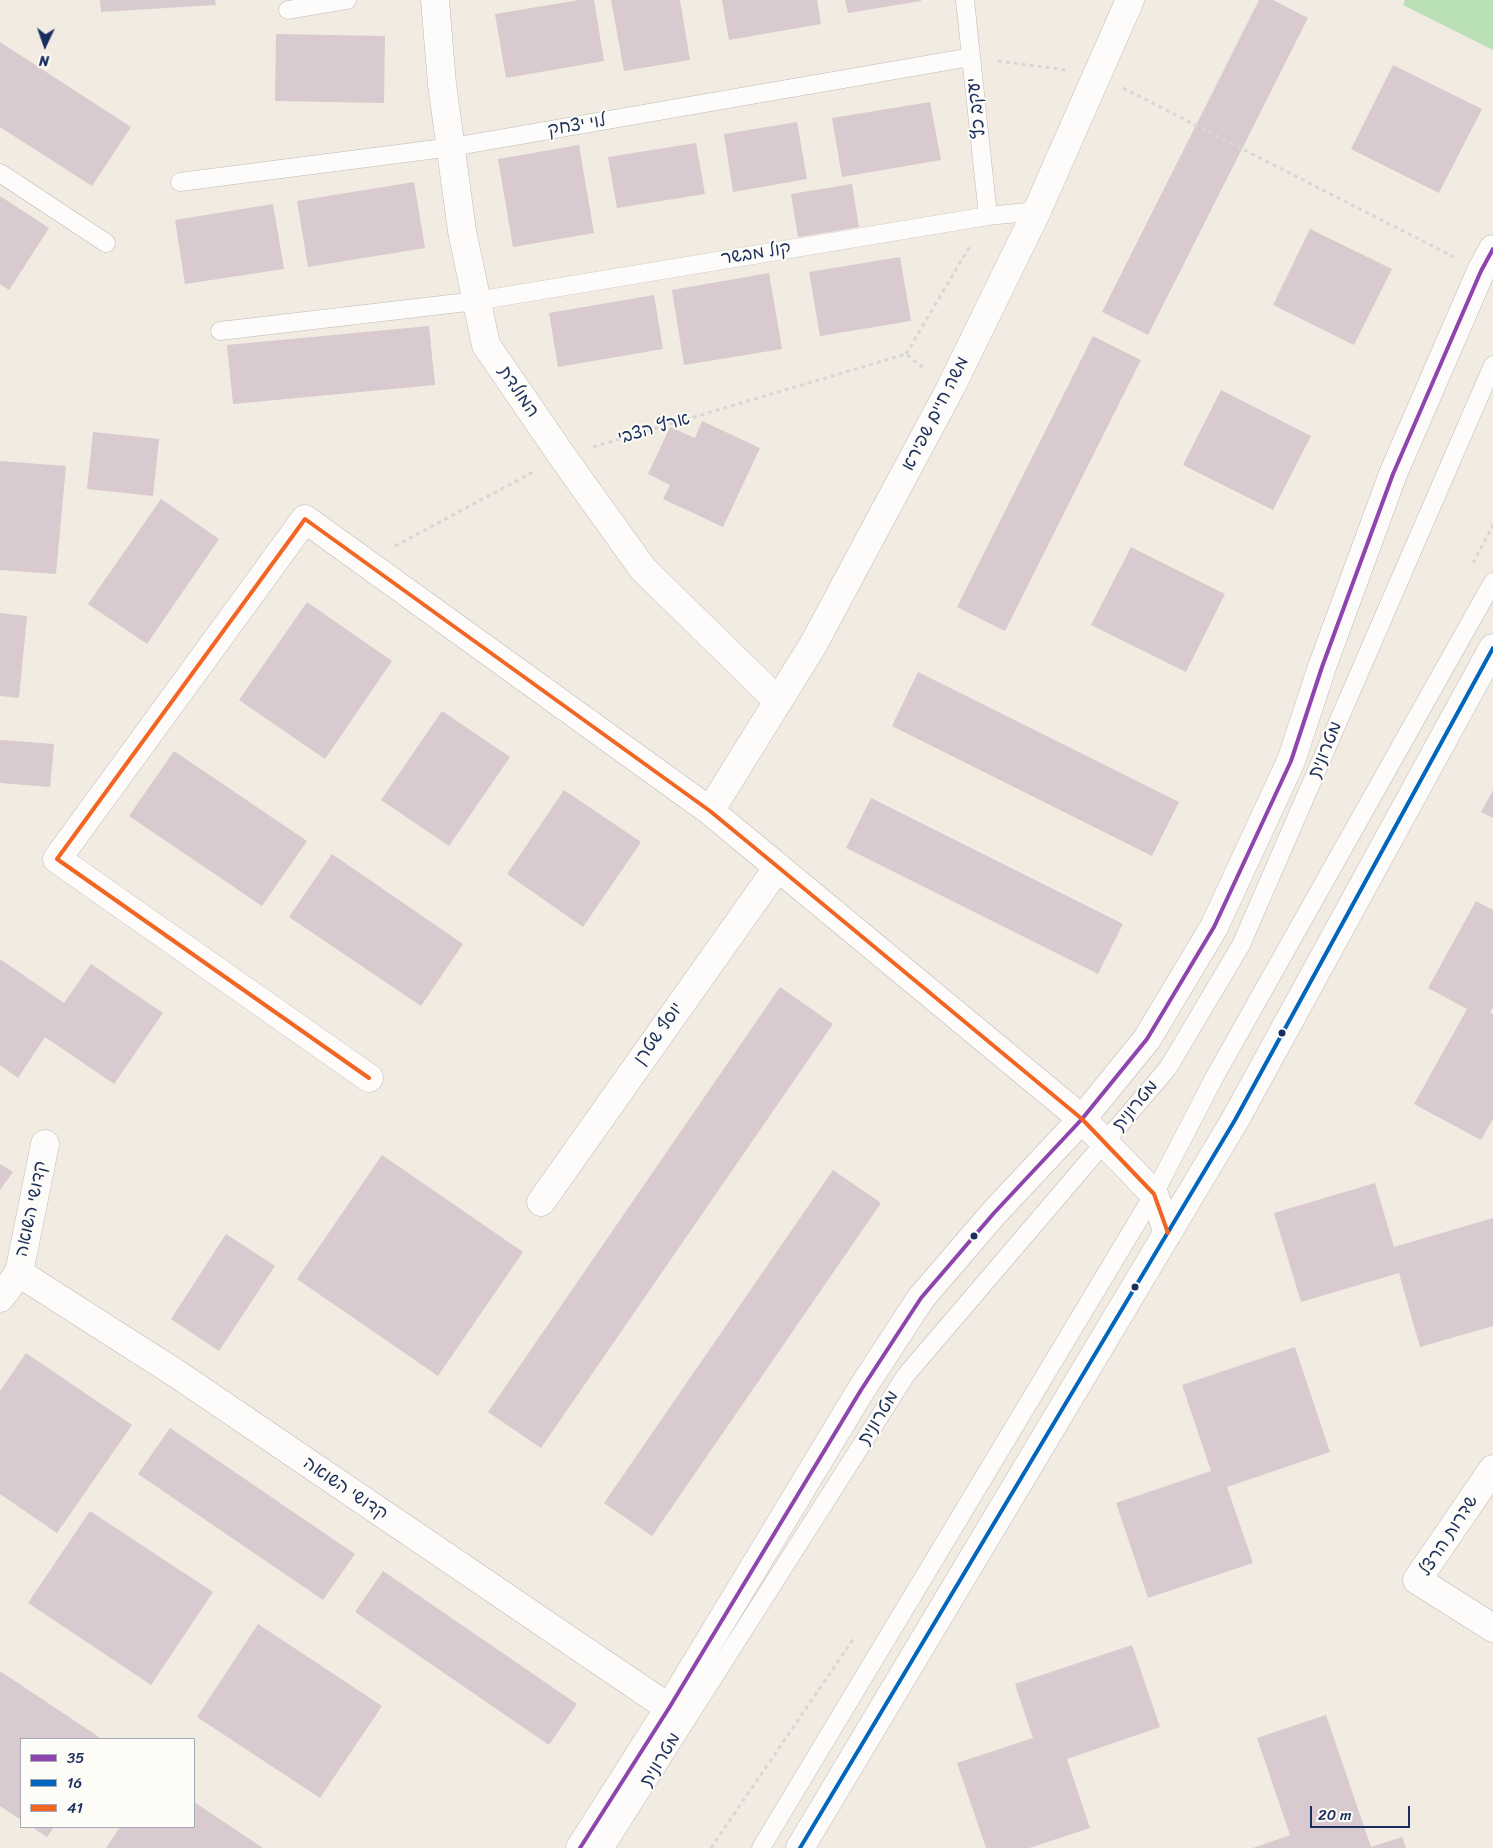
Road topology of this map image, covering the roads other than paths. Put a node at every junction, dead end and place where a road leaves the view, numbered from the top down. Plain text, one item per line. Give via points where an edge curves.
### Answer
1 (347, 0) edge
2 (436, 0) edge
3 (965, 0) edge
4 (1130, 0) edge
5 (288, 10) dead end
6 (971, 57) junction
7 (452, 147) junction
8 (0, 173) edge
9 (180, 182) dead end
10 (1037, 211) junction
11 (988, 216) junction
12 (106, 243) dead end
13 (1487, 260) edge
14 (476, 301) junction
15 (220, 331) dead end
16 (1493, 365) edge
17 (1493, 582) edge
18 (1493, 648) edge
19 (778, 702) junction
20 (710, 811) junction
21 (778, 867) junction
22 (368, 1078) dead end
23 (1082, 1120) junction
24 (1106, 1142) junction
25 (45, 1144) dead end
26 (1154, 1194) junction
27 (541, 1202) dead end
28 (1168, 1233) junction
29 (19, 1273) junction
30 (0, 1298) edge
31 (1493, 1469) edge
32 (1493, 1628) edge
33 (669, 1708) junction
34 (580, 1848) edge
35 (605, 1848) edge
36 (762, 1848) edge
37 (800, 1848) edge

1 - 5 lane
2 - 7 street, המולדת via 442,84
3 - 6 lane, יעקב כץ
4 - 10 street, משה חיים שפירא
6 - 7 lane, לוי יצחק
6 - 11 lane, יעקב כץ
7 - 9 lane, לוי יצחק
7 - 14 street, המולדת via 462,231
8 - 12 lane
10 - 11 lane, קול מבשר
10 - 19 street, משה חיים שפירא via 950,389 813,644
11 - 14 lane, קול מבשר
13 - 23 street via 1393,474 1291,760 1254,843 1214,927 1147,1039
14 - 15 lane, קול מבשר
14 - 19 street, המולדת via 486,345 643,568
16 - 24 lane, מטרונית via 1241,945 1168,1068
17 - 26 lane via 1214,1078
18 - 28 street via 1235,1120
19 - 20 street, משה חיים שפירא
20 - 21 street
20 - 22 street via 305,519 58,860
21 - 23 street
21 - 27 street, יוסף שטרן
23 - 24 street
23 - 33 street via 994,1213 921,1298 861,1390
24 - 26 street
24 - 35 lane, מטרונית via 906,1375
25 - 29 street, קדושי השואה
26 - 28 street
26 - 36 lane
28 - 37 street
29 - 30 street, קדושי השואה
29 - 33 street, קדושי השואה via 185,1380
31 - 32 street, שדרות הרצל via 1417,1580
33 - 34 street

